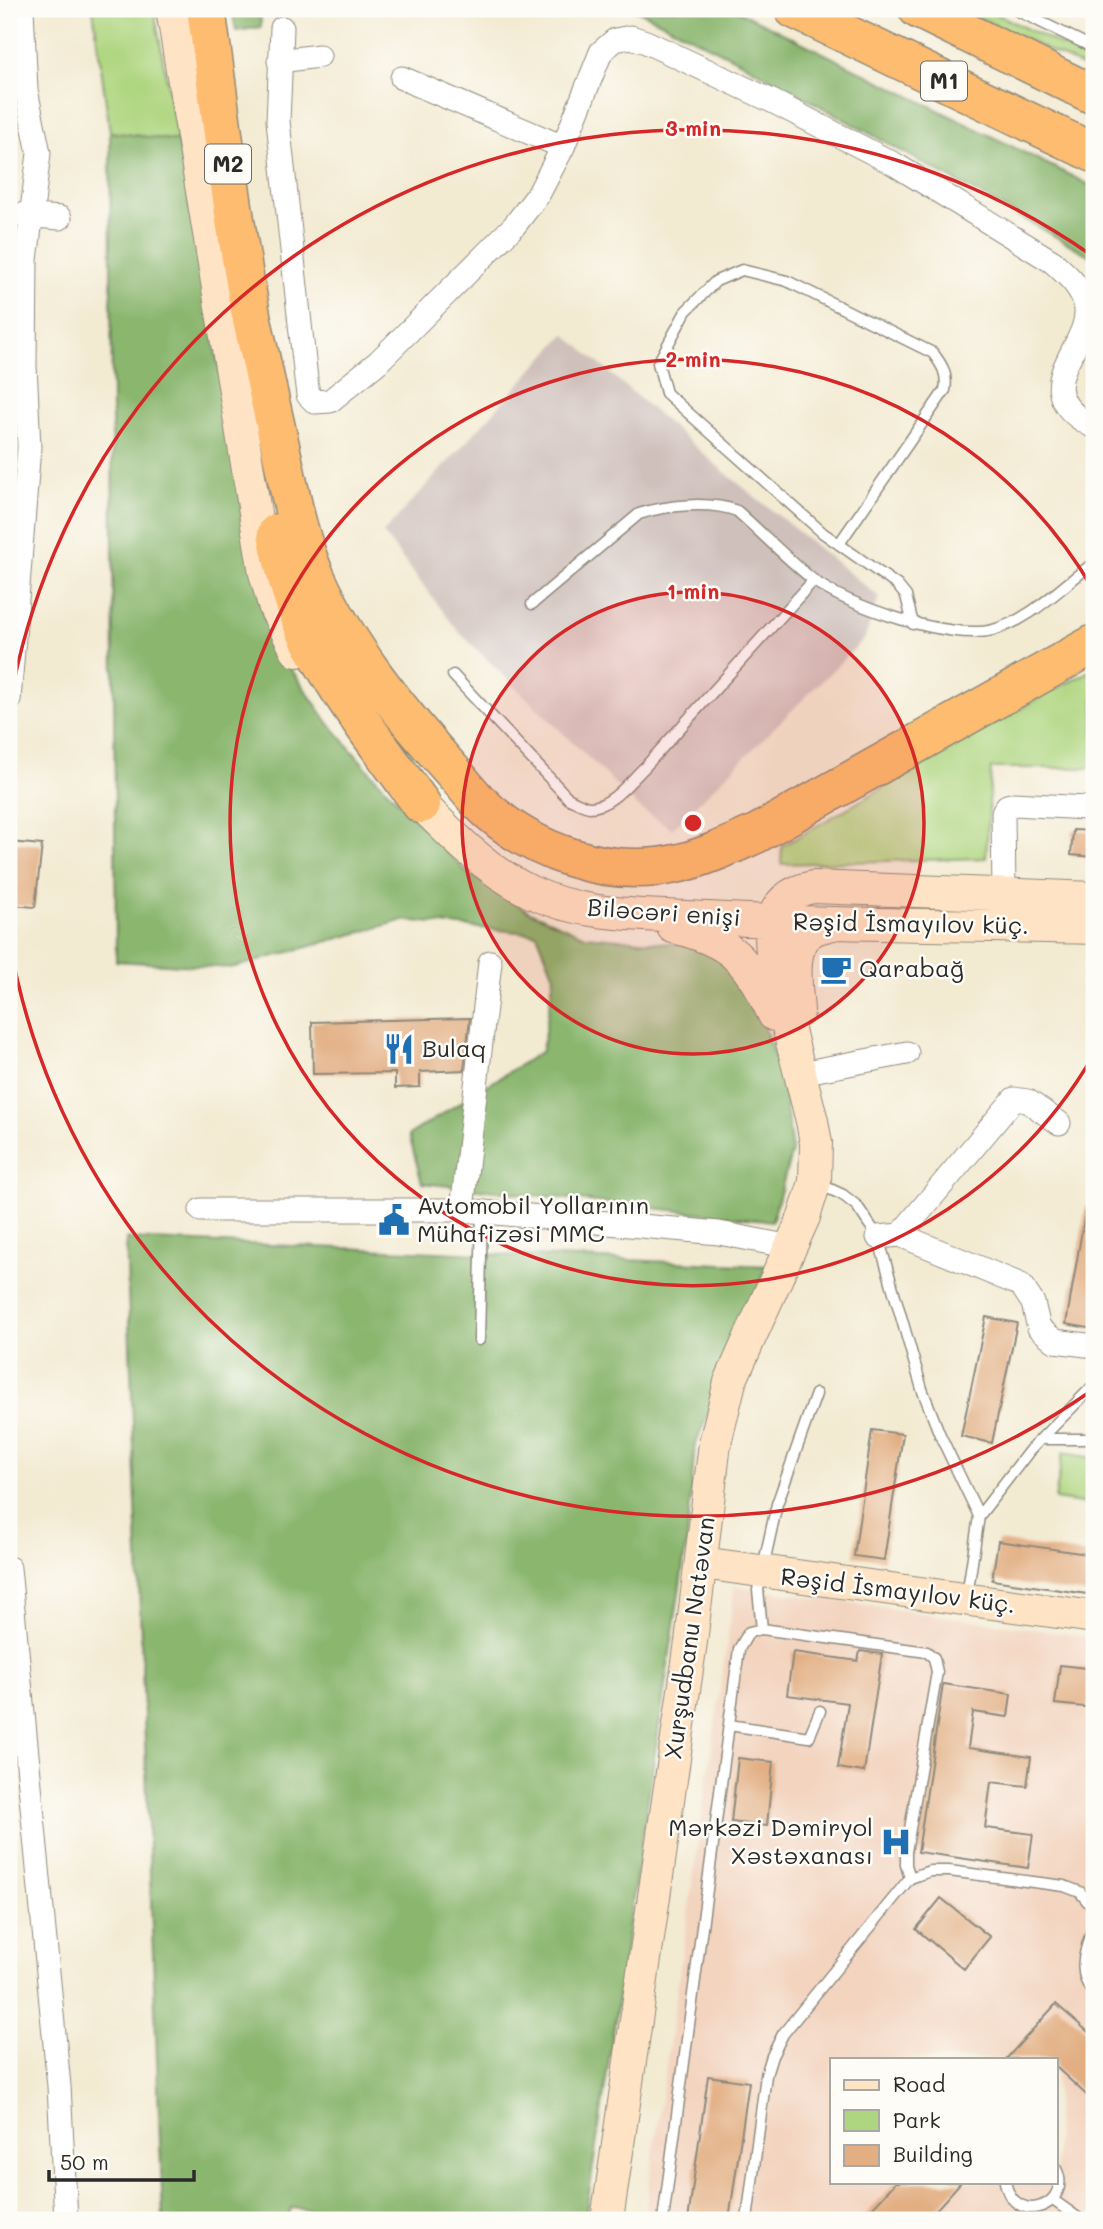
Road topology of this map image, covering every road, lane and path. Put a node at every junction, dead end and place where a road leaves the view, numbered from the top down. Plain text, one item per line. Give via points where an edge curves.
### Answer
1 (22, 9) edge
2 (172, 9) edge
3 (206, 9) edge
4 (794, 9) edge
5 (918, 9) edge
6 (1014, 9) edge
7 (282, 28) dead end
8 (1094, 48) edge
9 (319, 56) dead end
10 (279, 61) junction
11 (402, 78) dead end
12 (1094, 94) edge
13 (19, 111) edge
14 (563, 147) junction
15 (1094, 153) edge
16 (20, 215) edge
17 (60, 218) dead end
18 (252, 319) junction
19 (1094, 427) edge
20 (839, 544) junction
21 (1094, 563) edge
22 (813, 581) junction
23 (532, 604) dead end
24 (913, 624) junction
25 (1094, 644) edge
26 (453, 675) dead end
27 (9, 700) edge
28 (421, 804) junction
29 (1086, 808) dead end
30 (1004, 895) junction
31 (1094, 898) edge
32 (620, 914) junction
33 (772, 921) junction
34 (838, 922) junction
35 (1094, 928) edge
36 (490, 962) dead end
37 (907, 1052) dead end
38 (801, 1073) junction
39 (1059, 1123) dead end
40 (815, 1182) junction
41 (201, 1210) dead end
42 (472, 1211) junction
43 (889, 1236) junction
44 (791, 1247) junction
45 (479, 1340) dead end
46 (1094, 1346) edge
47 (1094, 1385) edge
48 (816, 1394) dead end
49 (1042, 1438) junction
50 (1094, 1439) edge
51 (979, 1516) junction
52 (702, 1563) junction
53 (9, 1568) edge
54 (762, 1573) junction
55 (967, 1599) junction
56 (1094, 1616) edge
57 (762, 1629) junction
58 (820, 1711) dead end
59 (729, 1725) junction
60 (910, 1878) junction
61 (1094, 1909) edge
62 (1094, 1924) edge
63 (1094, 1994) edge
64 (1058, 2173) edge
65 (1006, 2184) edge
66 (1053, 2200) junction
67 (66, 2220) edge
68 (607, 2220) edge
69 (663, 2220) edge
70 (747, 2220) edge
71 (1081, 2220) edge

1 - 13 street via 26,90
2 - 28 main road, Biləcəri enişi via 256,522 275,608 336,710
3 - 18 highway, M2
4 - 15 highway, M1
5 - 12 highway, M1
6 - 8 lane
7 - 10 street
9 - 10 street
10 - 14 street via 278,121 306,379 315,402 330,401 378,362 514,226 538,195
11 - 14 street
13 - 16 street via 39,153
14 - 19 street via 601,52 615,40 631,37 763,96 896,165 1053,262 1073,281 1085,301 1085,319 1062,376 1060,393 1068,408
16 - 17 street
16 - 27 street via 26,260 29,447
18 - 25 highway via 299,530 338,623 369,669 478,801 535,843 570,858 642,868 714,853 756,834
18 - 28 highway via 275,526 298,613 344,693
20 - 20 lane via 666,393 658,363 686,311 716,281 742,270 787,281 933,353 947,379 945,390
20 - 24 lane via 897,585 906,596
21 - 24 lane via 1052,597 991,631 957,632
22 - 23 lane via 737,511 723,506 659,508 639,514
22 - 24 lane
22 - 26 lane via 635,776 617,794 590,807 569,799
28 - 32 main road, Biləcəri enişi via 495,871 531,892
29 - 30 street via 1007,806 1003,813
30 - 31 main road, Rəşid İsmayılov küç.
30 - 33 main road, Rəşid İsmayılov küç. via 813,887 786,897
32 - 33 main road, Biləcəri enişi
32 - 38 main road via 704,934 731,949 764,994
33 - 34 main road, Rəşid İsmayılov küç.
33 - 38 main road via 776,979
34 - 35 main road, Rəşid İsmayılov küç.
34 - 38 main road via 806,936 796,959
36 - 42 street
37 - 38 street
38 - 40 main road, Xurşudbanu Natəvan via 816,1143
39 - 43 street via 1028,1101 1014,1100
40 - 43 lane via 843,1195
40 - 44 main road, Xurşudbanu Natəvan
41 - 42 street
42 - 44 street via 719,1233
42 - 45 lane
43 - 46 street via 1021,1285 1033,1303 1039,1328 1055,1341
43 - 51 lane via 922,1389
44 - 52 main road, Xurşudbanu Natəvan via 741,1355 722,1411
47 - 49 lane
48 - 54 lane via 777,1504
49 - 50 lane
49 - 51 lane
51 - 55 lane
52 - 54 main road, Rəşid İsmayılov küç.
52 - 68 main road, Xurşudbanu Natəvan
53 - 67 street via 59,2086
54 - 55 main road, Rəşid İsmayılov küç.
54 - 57 lane via 758,1590
55 - 56 main road, Rəşid İsmayılov küç.
57 - 59 lane via 749,1632 739,1649
57 - 60 lane via 926,1652 934,1658 937,1672 906,1852
58 - 59 lane via 808,1737
59 - 69 lane
60 - 61 lane via 949,1871 1065,1886 1080,1892
60 - 70 lane via 783,2035 772,2056
62 - 63 lane via 1082,1962 1083,1975
64 - 66 lane via 1059,2188
65 - 66 lane via 1017,2204 1029,2209
66 - 71 lane

